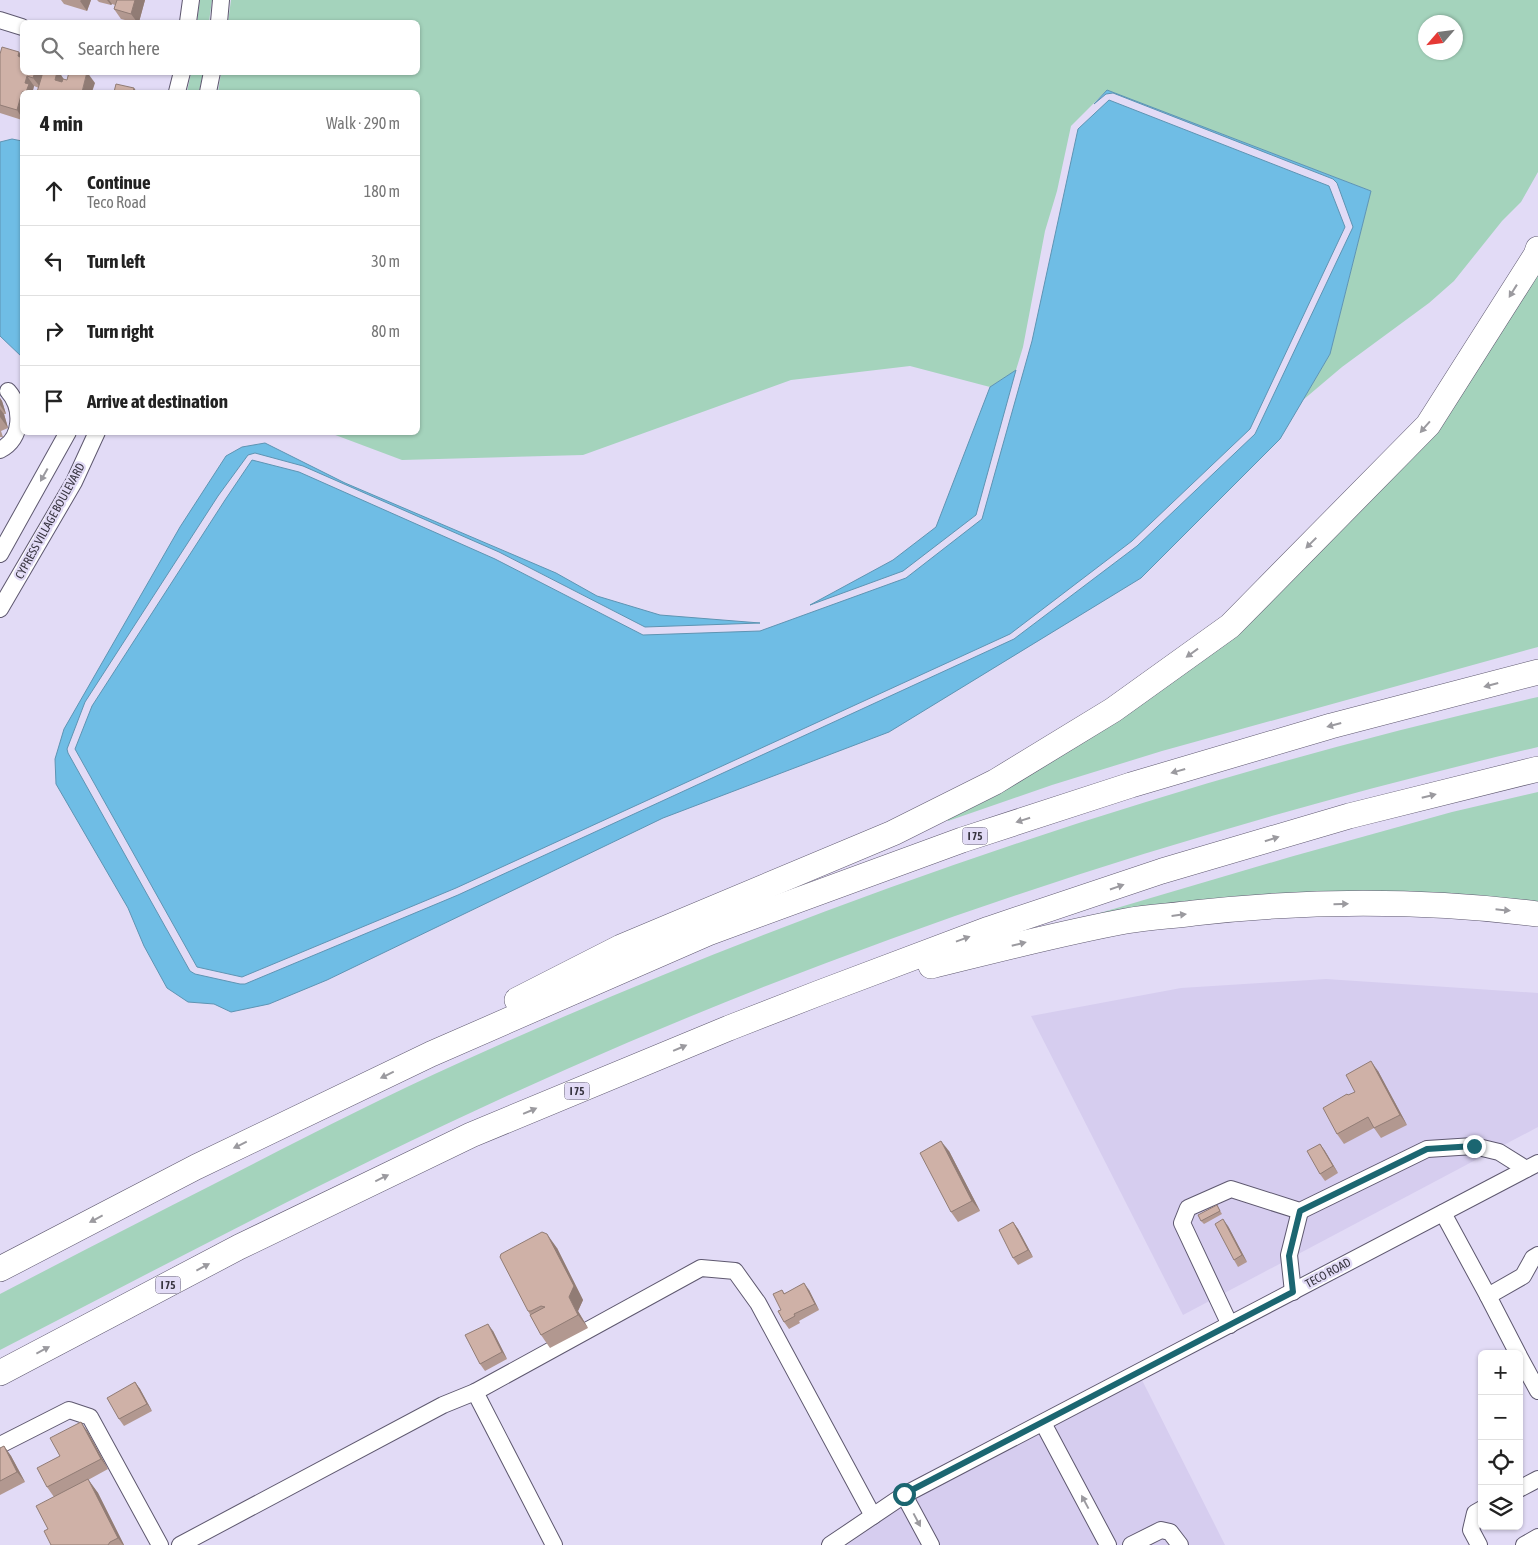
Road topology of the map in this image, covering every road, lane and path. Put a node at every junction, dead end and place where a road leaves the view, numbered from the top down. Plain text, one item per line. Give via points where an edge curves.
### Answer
1 (191, 0) edge
2 (222, 0) edge
3 (0, 20) edge
4 (188, 20) edge
5 (218, 20) edge
6 (20, 26) edge
7 (181, 75) edge
8 (211, 75) edge
9 (178, 90) edge
10 (208, 90) edge
11 (1538, 250) edge
12 (8, 390) dead end
13 (66, 435) edge
14 (96, 435) edge
15 (0, 450) edge
16 (0, 554) edge
17 (0, 609) edge
18 (1538, 672) edge
19 (1538, 769) edge
20 (1538, 914) edge
21 (819, 993) junction
22 (430, 1054) junction
23 (1532, 1166) edge
24 (1300, 1211) junction
25 (1443, 1213) junction
26 (1538, 1255) edge
27 (0, 1269) edge
28 (1293, 1292) junction
29 (1488, 1296) junction
30 (1230, 1325) junction
31 (1516, 1350) edge
32 (1523, 1363) edge
33 (0, 1373) edge
34 (1538, 1391) edge
35 (475, 1392) junction
36 (1043, 1423) junction
37 (0, 1444) edge
38 (1538, 1478) edge
39 (1523, 1487) edge
40 (904, 1494) junction
41 (1478, 1511) edge
42 (873, 1516) junction
43 (1538, 1538) edge
44 (160, 1545) edge
45 (180, 1545) edge
46 (554, 1545) edge
47 (830, 1545) edge
48 (931, 1545) edge
49 (1108, 1545) edge
50 (1131, 1545) edge
51 (1180, 1545) edge
52 (1479, 1545) edge
53 (1524, 1545) edge

1 - 4 street
2 - 5 street
3 - 6 street
7 - 9 street
8 - 10 street
11 -> 22 highway via 1428,425 1230,626 1113,710 996,782 893,833 621,947 525,995
12 - 15 street via 16,402 18,424 16,435
13 -> 16 street
14 - 17 street, CYPRESS VILLAGE BOULEVARD via 74,482
18 -> 22 highway, I 75 via 1331,726 1131,785 962,840 708,933
21 -> 19 highway, I 75 via 989,930 1162,872 1349,816
21 -> 20 highway via 1118,923 1226,910 1382,903
33 -> 21 highway, I 75 via 239,1248 471,1135
22 -> 27 highway, I 75 via 196,1167
23 - 24 street via 1474,1146 1427,1149
23 - 25 street, TECO ROAD
24 - 28 street via 1289,1256
24 - 30 street via 1231,1189 1188,1208 1182,1223
25 - 28 street, TECO ROAD
25 - 29 street
26 - 29 street via 1523,1276
28 - 30 street, TECO ROAD
29 - 31 street
30 - 36 street, TECO ROAD
32 - 34 street
35 - 42 street via 701,1268 735,1272 758,1303
35 - 45 street via 443,1405
35 - 46 street
36 - 40 street, TECO ROAD
49 -> 36 street
37 - 44 street via 69,1410 90,1416
38 - 39 street
40 - 42 street, TECO ROAD
40 -> 48 street
41 - 52 street via 1471,1530
42 - 47 street, TECO ROAD
43 - 53 street
50 - 51 street via 1161,1530 1170,1532

